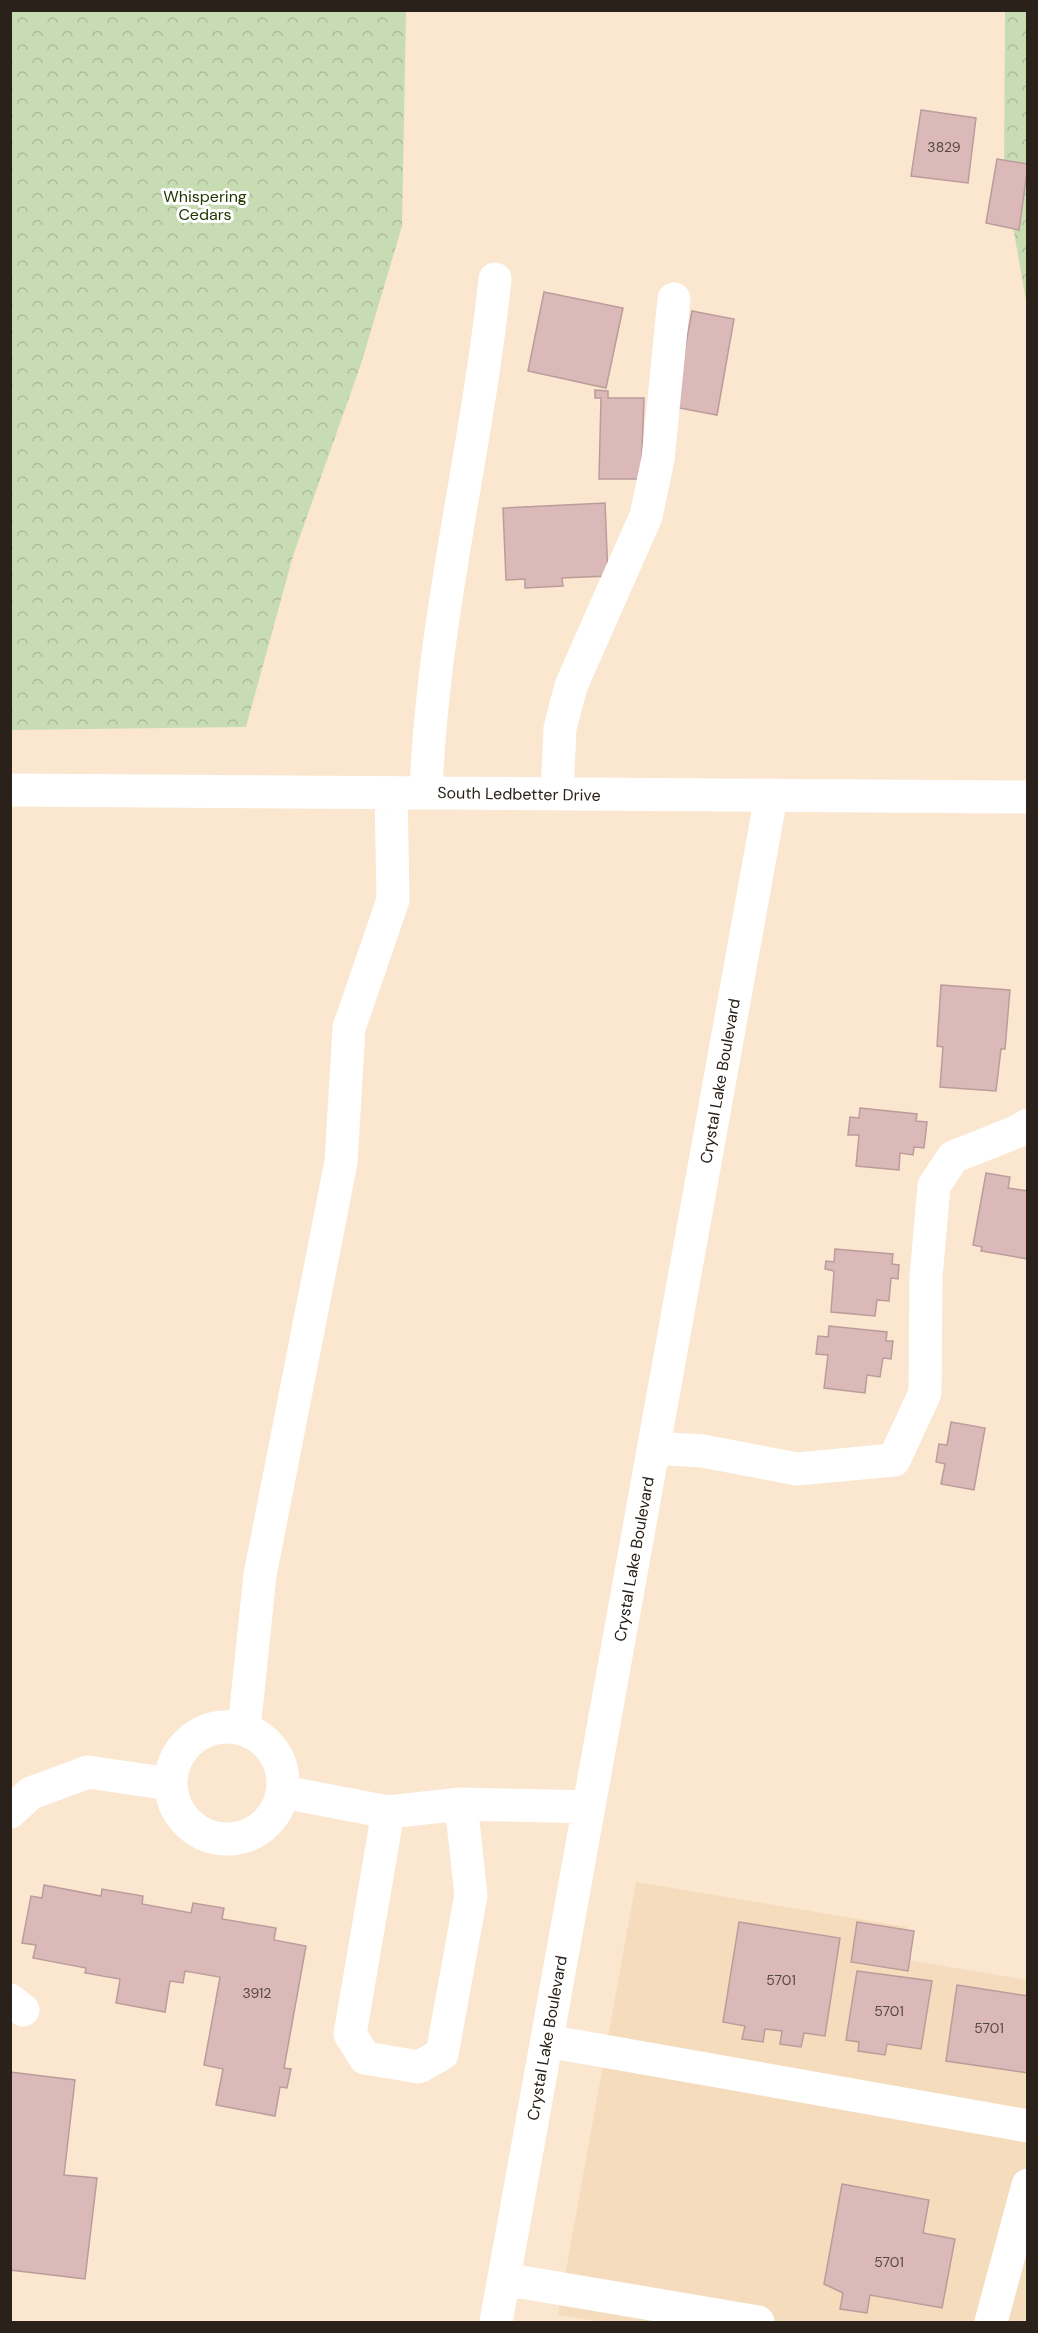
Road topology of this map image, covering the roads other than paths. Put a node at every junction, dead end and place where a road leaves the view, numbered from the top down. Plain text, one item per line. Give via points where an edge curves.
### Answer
1 (495, 279) dead end
2 (674, 299) dead end
3 (10, 790) edge
4 (391, 793) junction
5 (426, 793) junction
6 (557, 794) junction
7 (771, 796) junction
8 (1028, 797) edge
9 (1028, 1125) edge
10 (654, 1448) junction
11 (244, 1729) junction
12 (170, 1784) junction
13 (283, 1792) junction
14 (461, 1804) junction
15 (589, 1807) junction
16 (10, 1812) edge
17 (388, 1812) junction
18 (547, 2041) junction
19 (1028, 2126) edge
20 (1028, 2185) edge
21 (504, 2279) junction
22 (496, 2322) edge
23 (758, 2322) edge
24 (991, 2322) edge

1 - 5 street via 488,352 455,530 428,722
2 - 6 street via 658,459 646,516 571,686 560,728
3 - 4 street, South Ledbetter Drive
4 - 5 street, South Ledbetter Drive
4 - 11 street via 393,900 349,1028 341,1162 260,1575
5 - 6 street, South Ledbetter Drive
6 - 7 street, South Ledbetter Drive
7 - 8 street, South Ledbetter Drive
7 - 10 street, Crystal Lake Boulevard
9 - 10 street via 952,1157 934,1186 926,1277 925,1393 894,1460 797,1469 704,1451
10 - 15 street, Crystal Lake Boulevard
11 - 12 street via 218,1728 193,1738 173,1766
11 - 13 street via 270,1747 278,1760
12 - 13 street via 173,1803 182,1819 196,1831 223,1840 250,1835 266,1824
12 - 16 street via 88,1772 31,1793
13 - 17 street
14 - 15 street
14 - 17 street
14 - 17 street via 471,1895 442,2054 419,2067 365,2058 350,2034
15 - 18 street, Crystal Lake Boulevard
18 - 19 street
18 - 21 street, Crystal Lake Boulevard
20 - 24 street
21 - 22 street, Crystal Lake Boulevard
21 - 23 street

